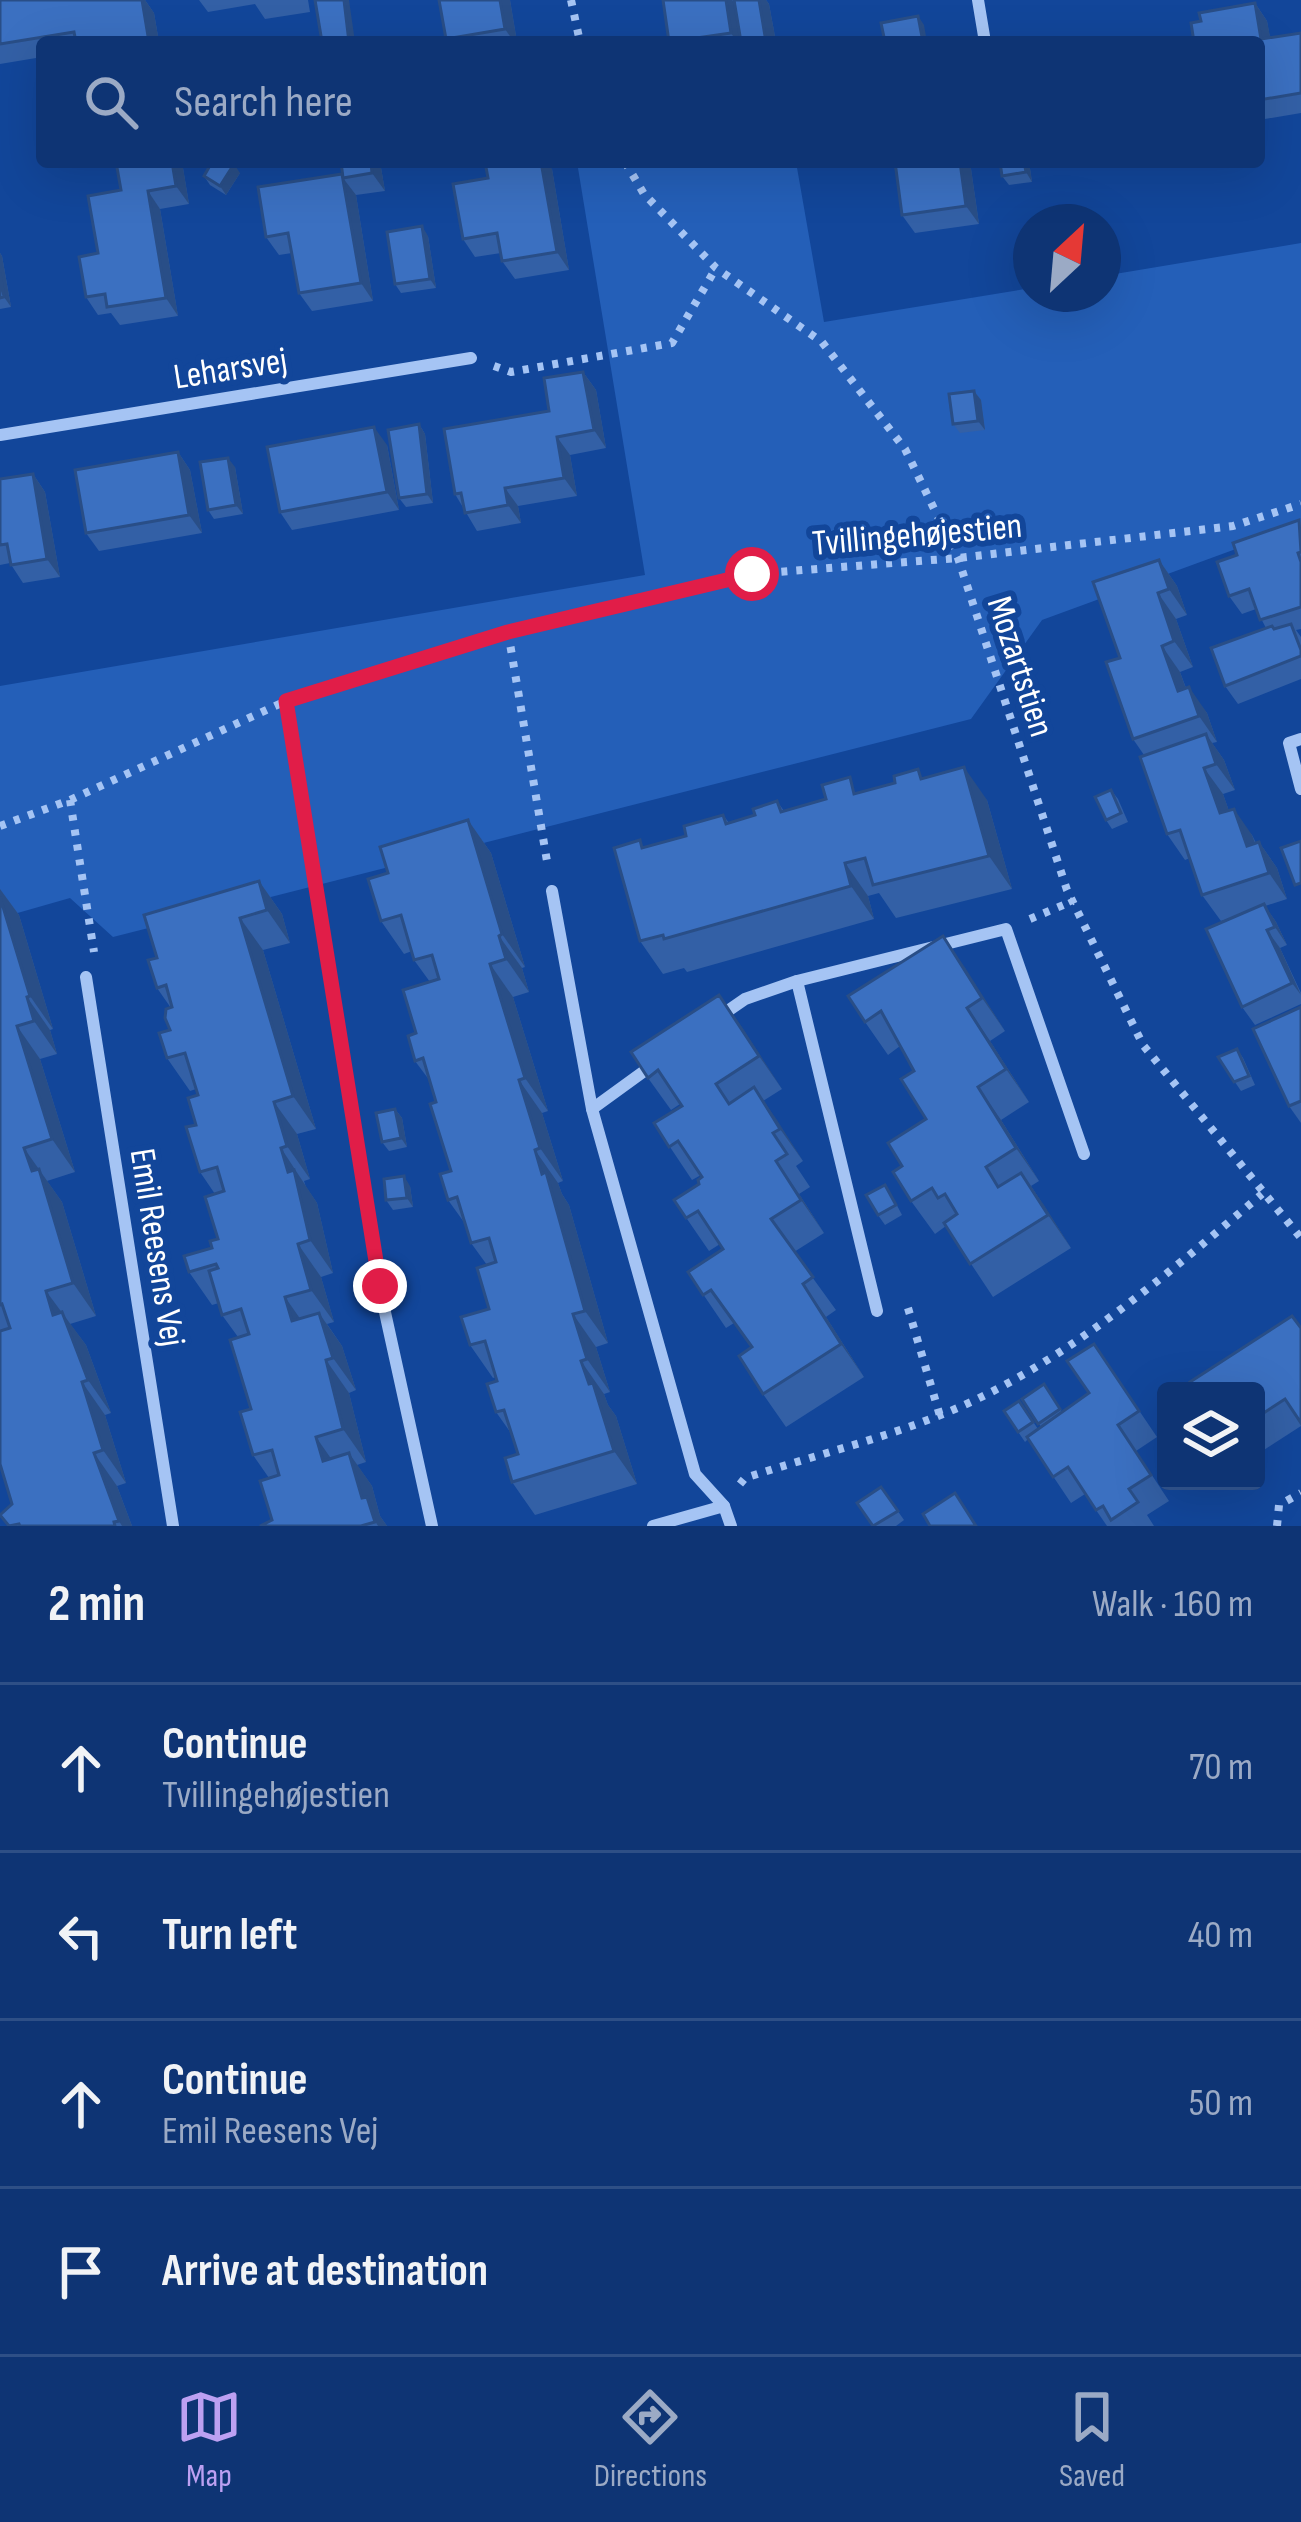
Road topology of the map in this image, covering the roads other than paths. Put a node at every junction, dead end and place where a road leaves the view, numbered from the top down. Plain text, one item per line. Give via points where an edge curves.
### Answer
1 (978, 0) edge
2 (984, 36) edge
3 (470, 358) road end
4 (0, 435) edge
5 (1301, 740) edge
6 (1301, 789) edge
7 (552, 891) road end
8 (86, 977) road end
9 (332, 979) road end
10 (797, 981) junction
11 (707, 1026) edge
12 (668, 1054) edge
13 (592, 1109) junction
14 (1084, 1154) dead end
15 (877, 1311) road end
16 (724, 1506) junction
17 (173, 1526) edge
18 (432, 1526) edge
19 (653, 1526) edge
20 (731, 1526) edge

1 - 2 street
3 - 4 street, Leharsvej
5 - 6 street via 1289,743
7 - 13 street
8 - 17 street, Emil Reesens Vej
9 - 18 street via 380,1286
10 - 11 street via 745,999
10 - 14 street via 1006,929
10 - 15 street
12 - 13 street
13 - 16 street via 695,1474
16 - 19 street
16 - 20 street

